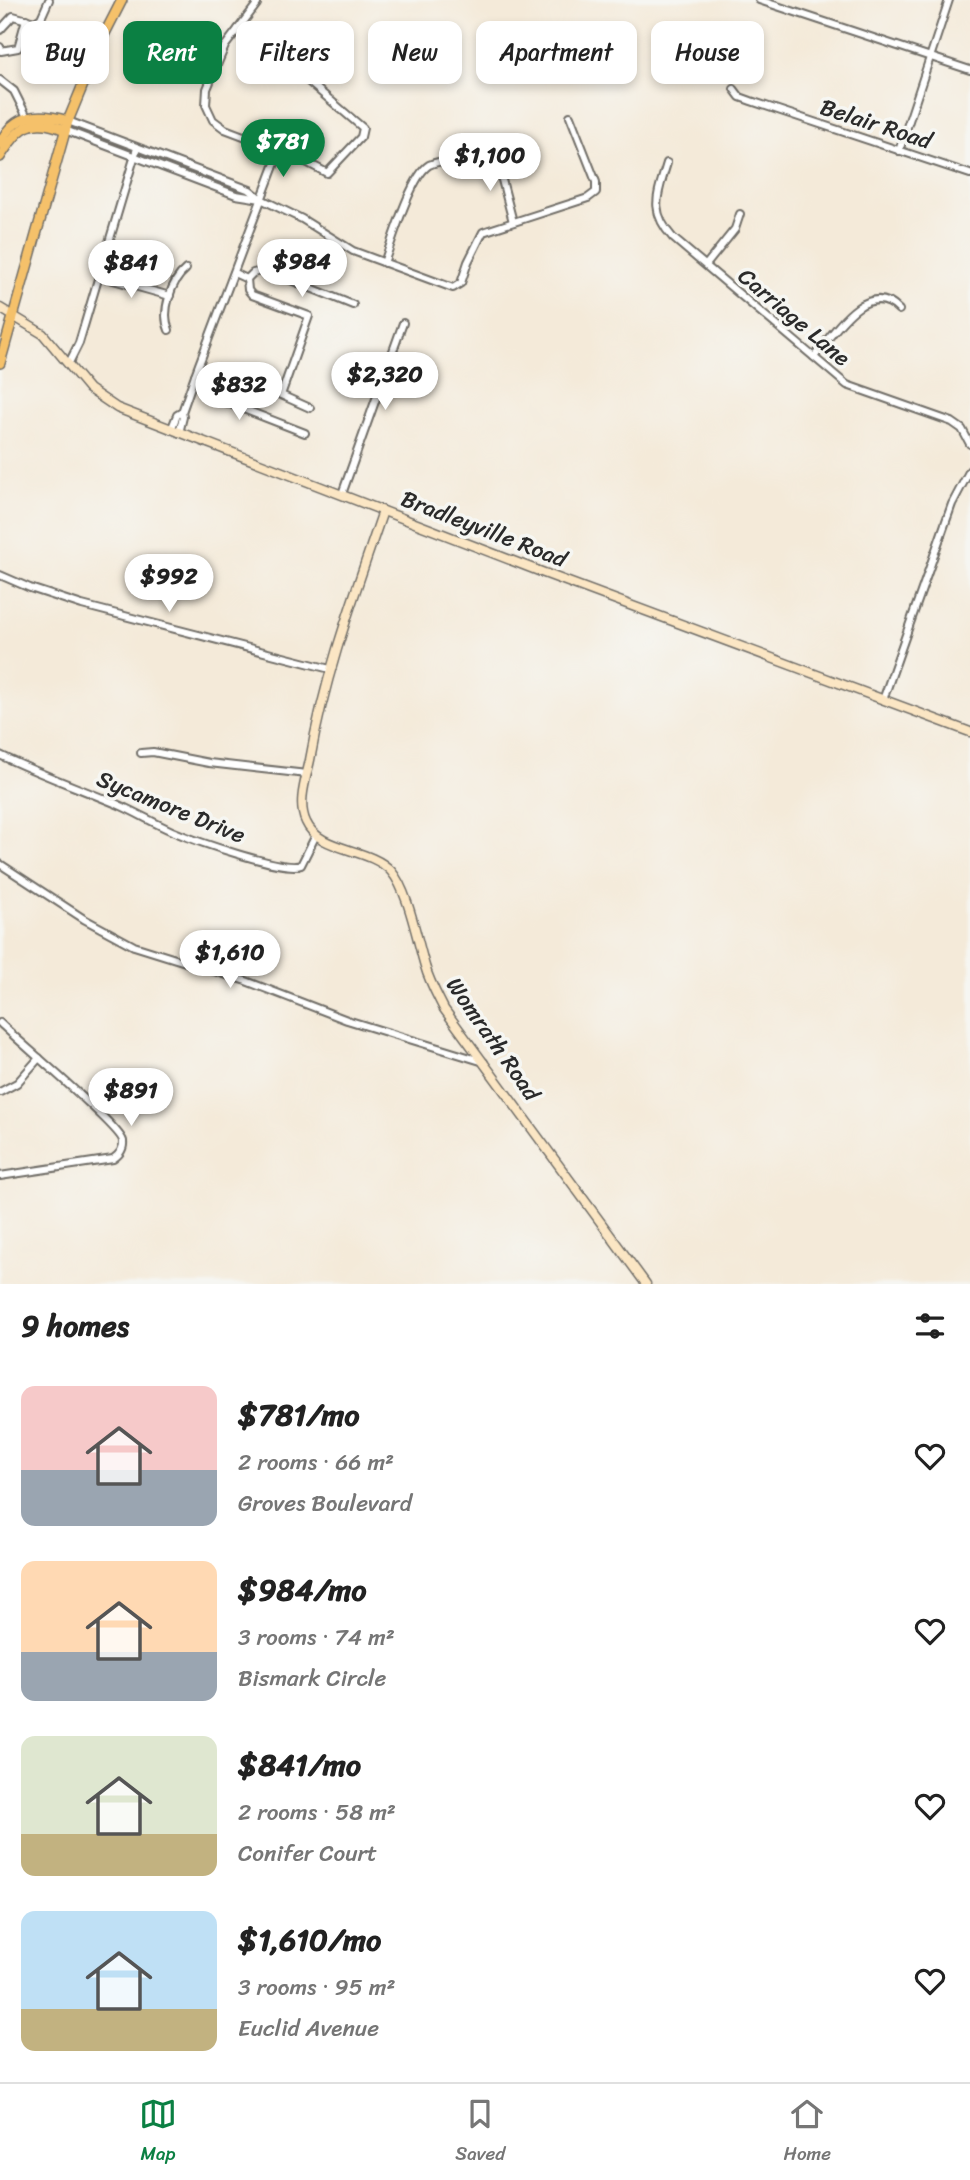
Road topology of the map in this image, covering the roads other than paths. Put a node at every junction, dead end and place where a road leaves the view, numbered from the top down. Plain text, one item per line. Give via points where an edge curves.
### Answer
1 (49, 0) edge
2 (122, 0) edge
3 (760, 0) edge
4 (949, 0) edge
5 (257, 5) dead end
6 (26, 19) junction
7 (244, 21) edge
8 (0, 30) edge
9 (236, 30) edge
10 (0, 47) edge
11 (930, 57) junction
12 (970, 70) edge
13 (0, 80) edge
14 (311, 84) edge
15 (734, 89) dead end
16 (570, 116) dead end
17 (27, 117) junction
18 (66, 125) junction
19 (0, 144) edge
20 (137, 148) junction
21 (280, 150) junction
22 (899, 150) junction
23 (516, 155) dead end
24 (135, 156) junction
25 (0, 157) edge
26 (496, 157) junction
27 (667, 163) dead end
28 (970, 174) edge
29 (261, 199) junction
30 (740, 214) dead end
31 (513, 222) junction
32 (384, 263) junction
33 (706, 265) junction
34 (186, 269) dead end
35 (234, 274) junction
36 (99, 276) junction
37 (247, 279) junction
38 (170, 296) junction
39 (353, 305) dead end
40 (0, 309) edge
41 (899, 310) dead end
42 (14, 316) junction
43 (403, 323) dead end
44 (169, 330) dead end
45 (814, 356) junction
46 (0, 363) edge
47 (69, 363) junction
48 (195, 375) junction
49 (206, 380) junction
50 (281, 395) junction
51 (310, 408) dead end
52 (175, 431) junction
53 (305, 433) dead end
54 (970, 444) edge
55 (970, 470) edge
56 (342, 494) junction
57 (383, 511) junction
58 (0, 575) edge
59 (330, 669) junction
60 (883, 700) junction
61 (970, 732) edge
62 (141, 753) dead end
63 (0, 755) edge
64 (307, 774) junction
65 (316, 835) junction
66 (0, 864) edge
67 (0, 1023) edge
68 (39, 1058) junction
69 (484, 1062) junction
70 (0, 1092) edge
71 (0, 1176) edge
72 (646, 1284) edge

1 - 6 street via 41,18 35,22
2 - 18 main road
3 - 11 street
4 - 11 street
5 - 7 street
6 - 8 street via 13,16
6 - 10 street via 18,48 1,51
9 - 21 street via 207,89 206,105 213,120 225,129
11 - 12 street
11 - 22 street
13 - 17 street via 14,90
14 - 21 street via 363,128 361,137 327,173
15 - 22 street, Belair Road via 740,97
16 - 31 street via 596,192
17 - 18 main road via 46,115
17 - 19 main road via 9,128
18 - 20 street
18 - 24 street
18 - 25 main road via 31,125 14,134
18 - 42 main road
20 - 24 street
20 - 29 street via 250,190
21 - 29 street
22 - 28 street, Belair Road
23 - 26 street
24 - 29 street via 236,195
24 - 36 street
26 - 31 street
26 - 32 street via 437,162 424,169
27 - 33 street, Carriage Lane via 656,200 660,219 673,237
29 - 32 street via 353,251
29 - 35 street
30 - 33 street via 735,229
31 - 32 street via 480,234 456,287
33 - 45 street, Carriage Lane
34 - 38 street via 176,279
35 - 37 street
35 - 48 street
36 - 38 street
36 - 47 street
37 - 39 street via 266,270
37 - 50 street via 253,295 309,316
38 - 44 street
40 - 42 street, Bradleyville Road
41 - 45 street via 885,299 861,305
42 - 46 main road
42 - 47 street, Bradleyville Road via 43,334
43 - 56 street
45 - 54 street, Carriage Lane via 853,388 952,422
47 - 52 street, Bradleyville Road via 104,400
48 - 49 street
48 - 52 street
49 - 50 street via 218,374
49 - 53 street via 210,396
50 - 51 street
52 - 56 street, Bradleyville Road
55 - 60 street via 933,554
56 - 57 street, Bradleyville Road
57 - 59 street
57 - 60 street, Bradleyville Road
58 - 59 street via 82,605
59 - 64 street
60 - 61 street, Bradleyville Road
62 - 64 street
63 - 65 street, Sycamore Drive via 172,831 272,863 301,865
64 - 65 street via 303,813
65 - 69 street, Womrath Road via 366,855 393,873 437,995
66 - 69 street via 134,946
67 - 68 street
68 - 70 street via 17,1083
68 - 71 street via 119,1134 122,1150 113,1159
69 - 72 street, Womrath Road

